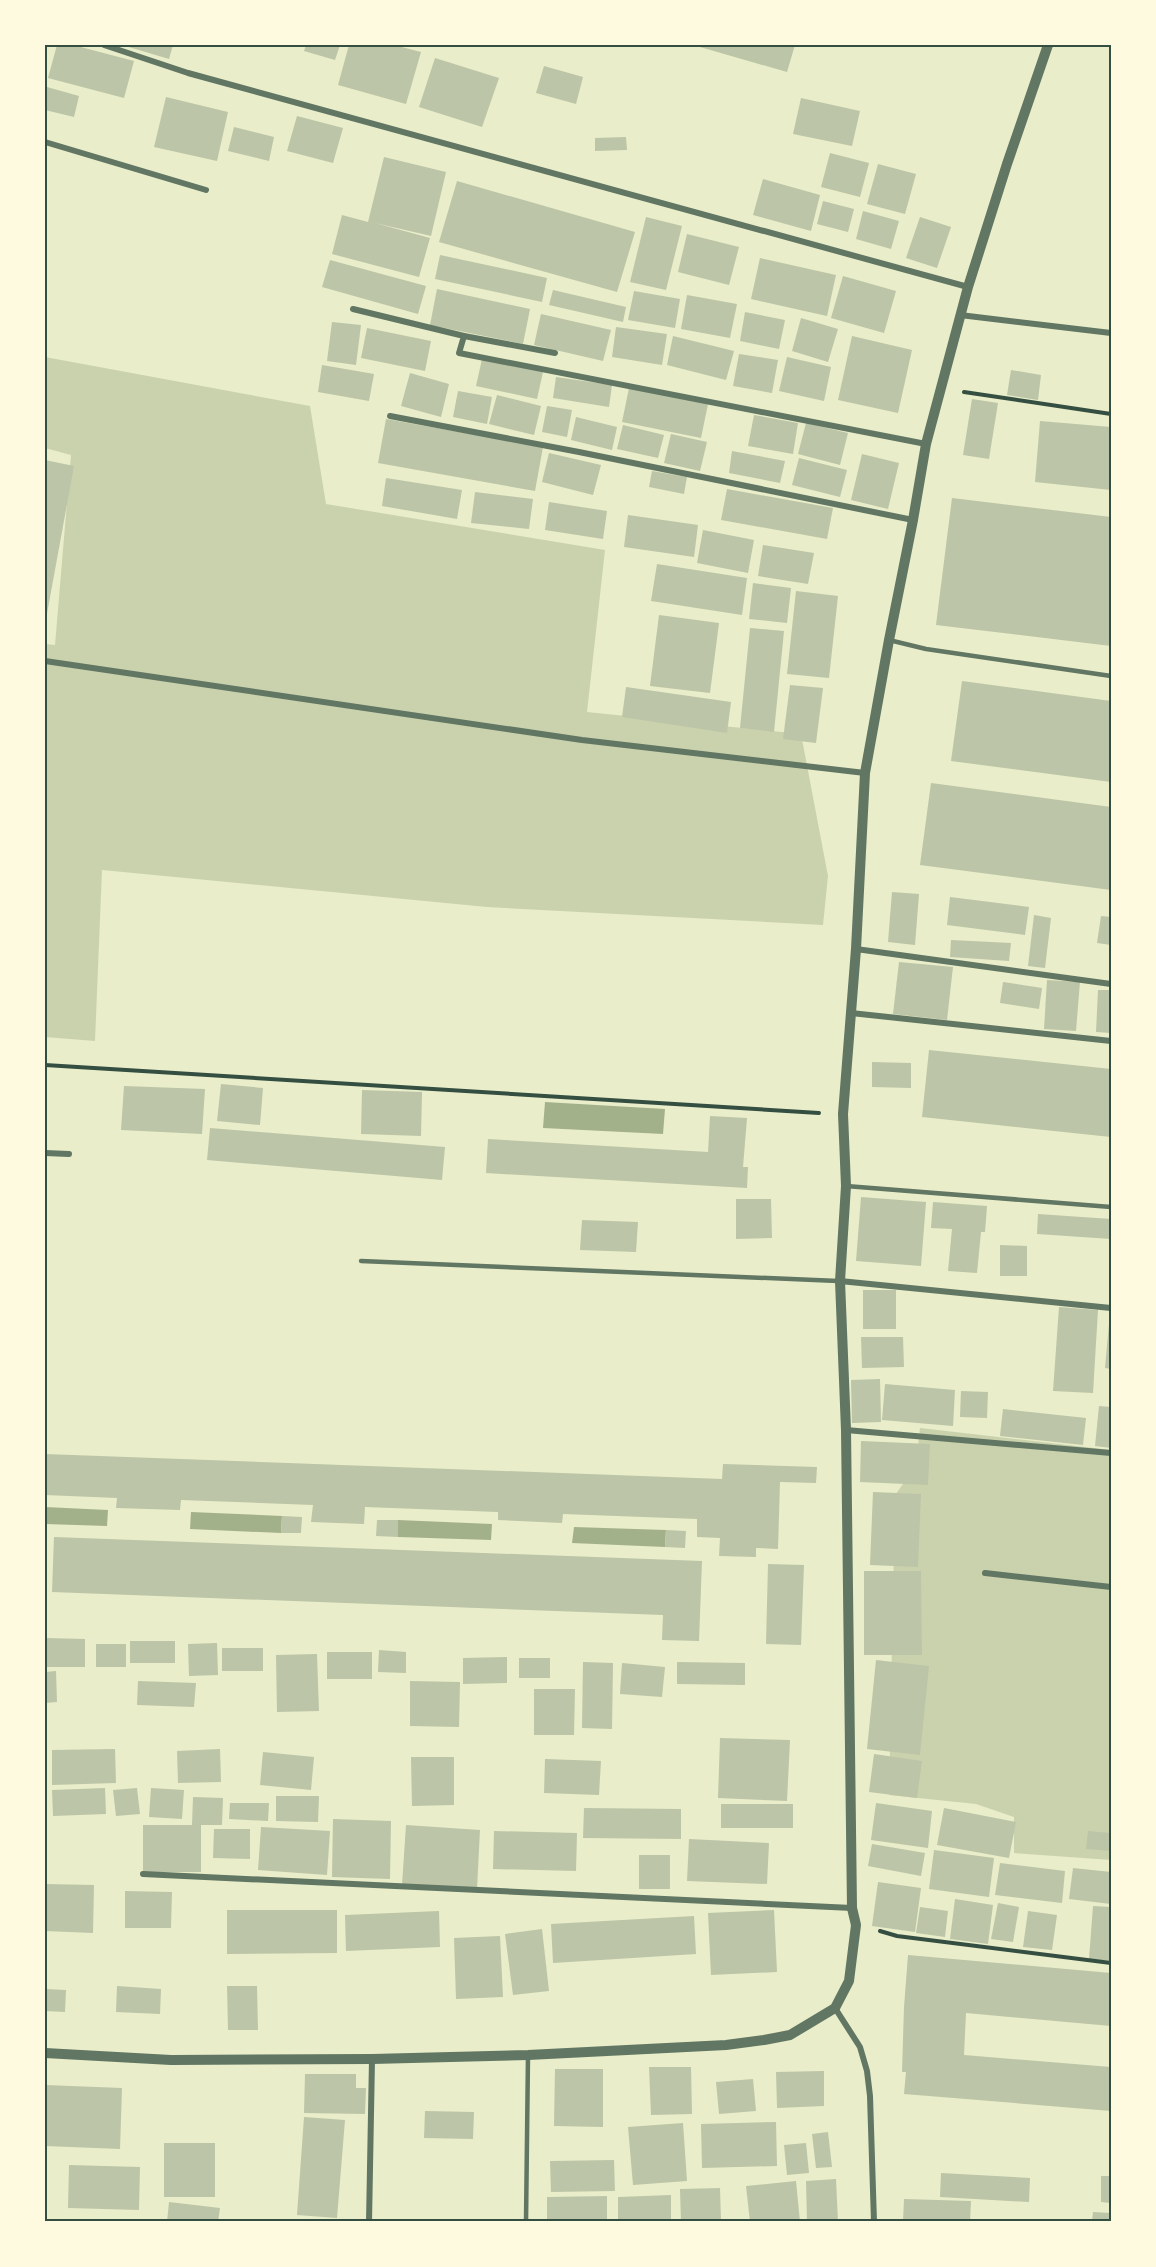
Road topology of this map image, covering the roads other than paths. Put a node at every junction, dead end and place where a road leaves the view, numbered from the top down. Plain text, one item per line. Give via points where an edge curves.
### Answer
1 (104, 45) edge
2 (1048, 45) edge
3 (45, 142) edge
4 (206, 190) dead end
5 (968, 288) junction
6 (353, 309) dead end
7 (960, 315) junction
8 (1111, 333) edge
9 (464, 336) junction
10 (555, 353) dead end
11 (390, 416) dead end
12 (926, 444) junction
13 (913, 520) junction
14 (889, 640) junction
15 (45, 661) edge
16 (1111, 676) edge
17 (865, 772) junction
18 (856, 950) junction
19 (1111, 984) edge
20 (851, 1012) junction
21 (1111, 1041) edge
22 (45, 1153) edge
23 (69, 1154) dead end
24 (846, 1186) junction
25 (1111, 1207) edge
26 (361, 1261) dead end
27 (840, 1281) junction
28 (1111, 1308) edge
29 (846, 1430) junction
30 (1111, 1453) edge
31 (986, 1573) dead end
32 (1111, 1587) edge
33 (143, 1874) dead end
34 (852, 1908) junction
35 (835, 2008) junction
36 (45, 2053) edge
37 (528, 2055) junction
38 (372, 2059) junction
39 (369, 2222) edge
40 (526, 2222) edge
41 (874, 2222) edge

1 - 5 street via 188,73
2 - 5 street
3 - 4 street
5 - 7 street
6 - 9 street
7 - 8 street
7 - 12 street
9 - 10 street
9 - 12 street via 459,353
11 - 13 street
12 - 13 street
13 - 14 street
14 - 16 lane
14 - 17 street
15 - 17 street via 582,740
17 - 18 street
18 - 19 street
18 - 20 street
20 - 21 street
20 - 24 street via 843,1114
22 - 23 street
24 - 25 lane
24 - 27 street
26 - 27 lane
27 - 28 street
27 - 29 street
29 - 30 street
29 - 34 street
31 - 32 street
33 - 34 street
34 - 35 street via 856,1925 849,1981
35 - 37 street via 790,2035 764,2040
35 - 41 street via 860,2047 867,2071
36 - 38 street via 171,2060
37 - 38 street
37 - 40 lane
38 - 39 street

